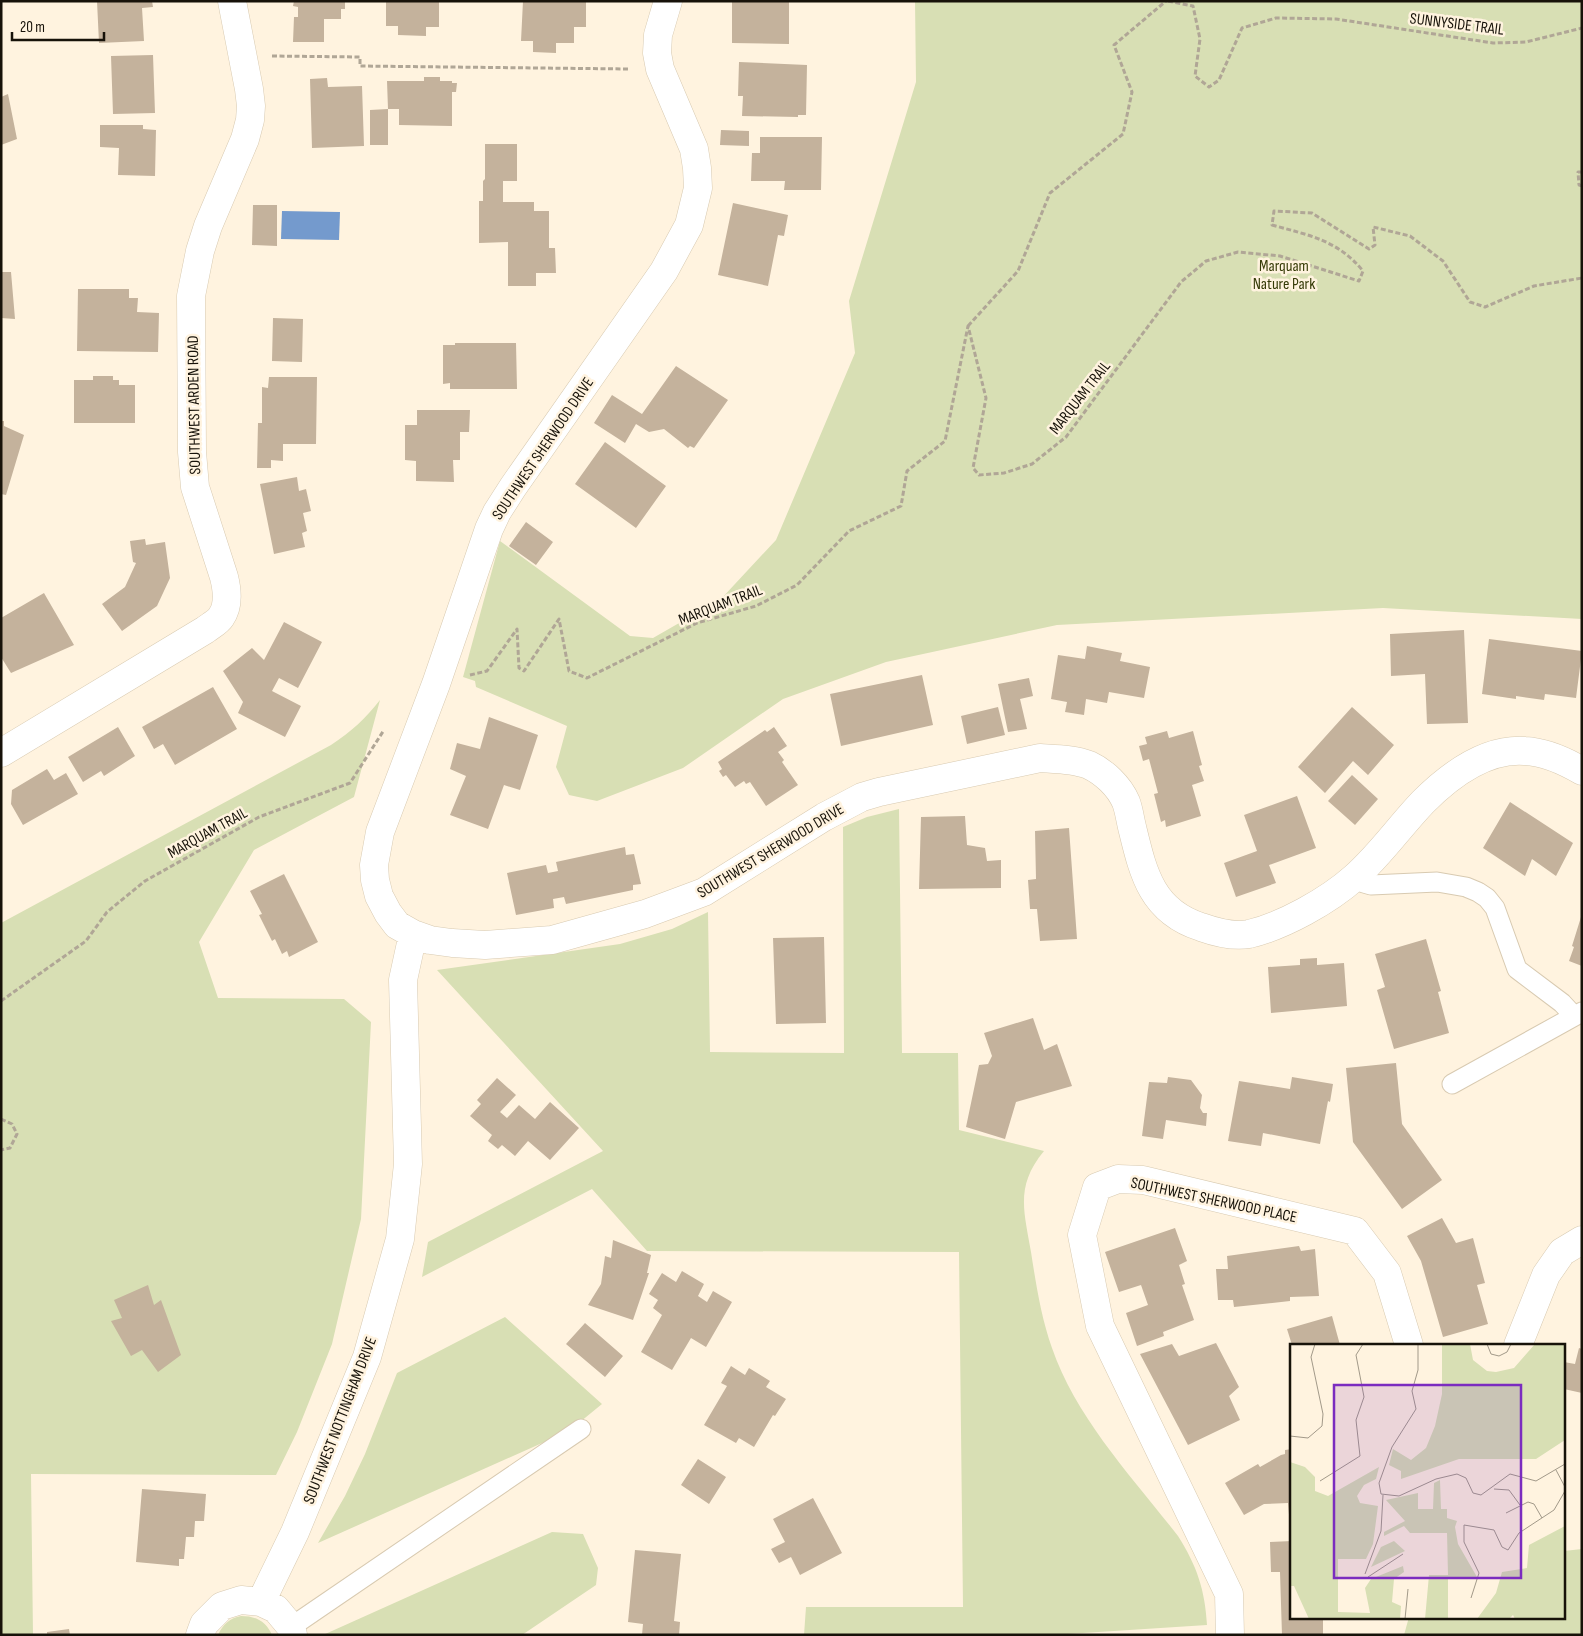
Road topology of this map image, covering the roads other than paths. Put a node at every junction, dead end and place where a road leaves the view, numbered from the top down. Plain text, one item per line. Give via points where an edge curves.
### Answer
1 (232, 1) edge
2 (668, 1) edge
3 (1, 753) edge
4 (1582, 771) edge
5 (1355, 877) junction
6 (413, 934) junction
7 (1578, 1014) edge
8 (1452, 1084) dead end
9 (1582, 1240) edge
10 (1409, 1344) edge
11 (1518, 1344) edge
12 (581, 1429) dead end
13 (261, 1602) junction
14 (292, 1631) edge
15 (200, 1635) edge
16 (1230, 1635) edge

1 - 3 street, SOUTHWEST ARDEN ROAD via 250,89 250,120 208,226 191,296 193,469 197,496 227,589 226,604 221,618 205,630
2 - 6 street, SOUTHWEST SHERWOOD DRIVE via 658,35 657,53 660,69 694,149 698,188 689,225 664,271 513,487 489,529 376,849 375,880 380,896 397,925
4 - 5 street, SOUTHWEST SHERWOOD DRIVE via 1546,755 1525,751 1489,756 1468,766 1424,801
5 - 6 street, SOUTHWEST SHERWOOD DRIVE via 1298,914 1247,934 1230,934 1191,924 1176,916 1151,887 1142,870 1126,802 1119,790 1088,765 1040,758 862,797 704,892 644,914 552,940 486,945 430,940
5 - 7 lane via 1372,884 1437,882 1478,892 1495,908 1517,969
6 - 13 street, SOUTHWEST NOTTINGHAM DRIVE via 403,980 408,1164 400,1239 367,1358
7 - 8 lane
9 - 11 street via 1562,1252 1546,1275
10 - 16 street, SOUTHWEST SHERWOOD PLACE via 1387,1273 1356,1232 1143,1180 1118,1179 1097,1187 1082,1235 1100,1326 1229,1594
12 - 14 lane
13 - 14 street via 276,1609
13 - 15 street via 241,1600 222,1606 204,1624

